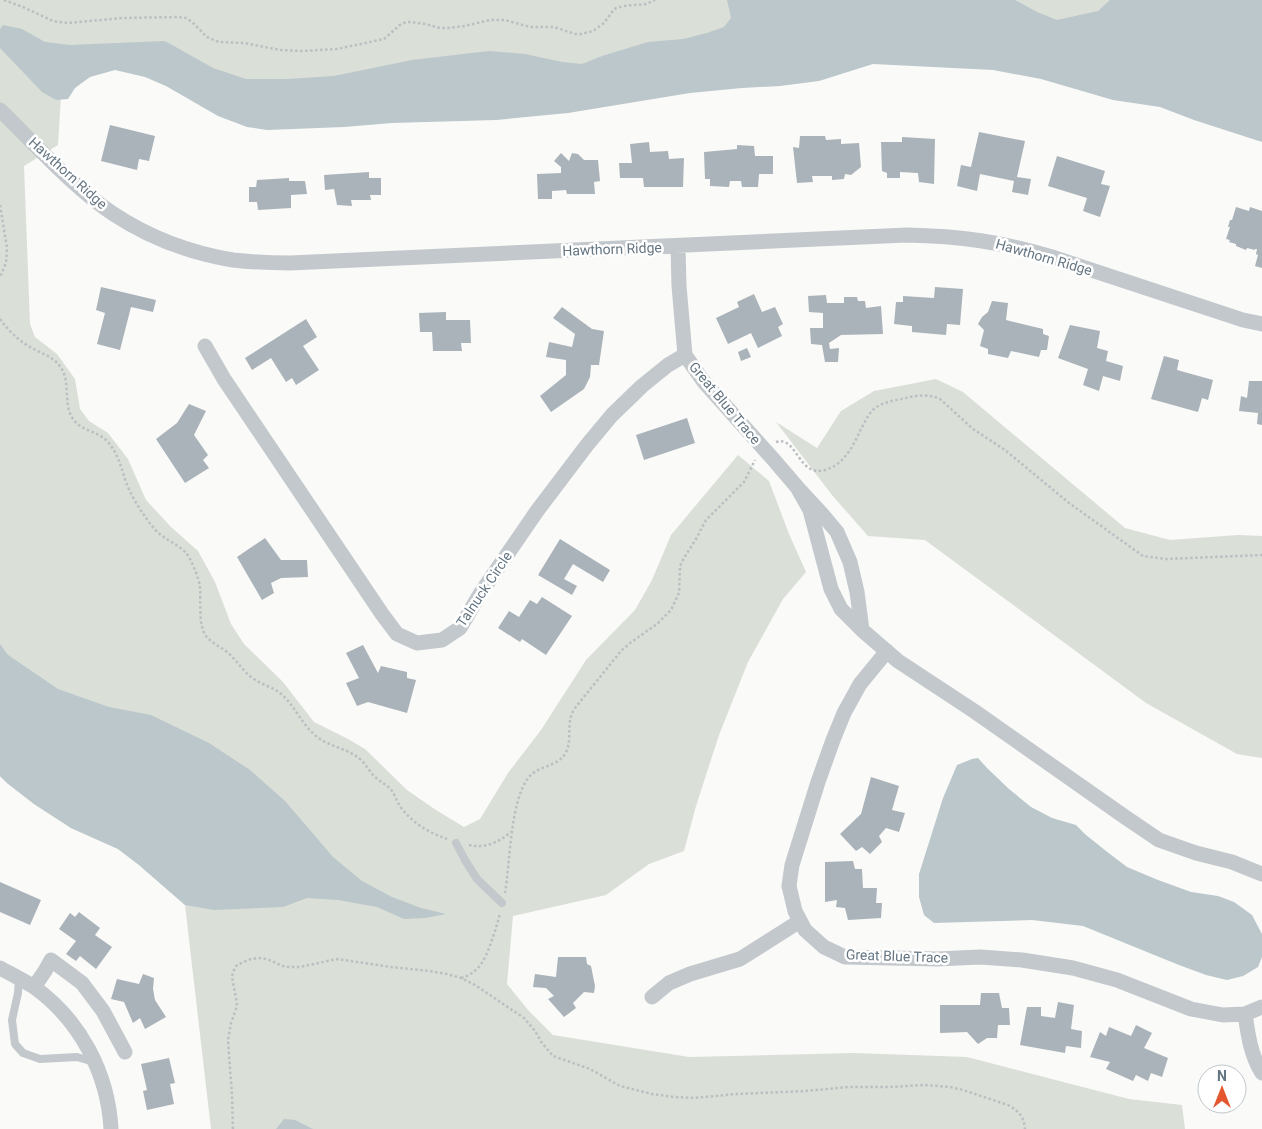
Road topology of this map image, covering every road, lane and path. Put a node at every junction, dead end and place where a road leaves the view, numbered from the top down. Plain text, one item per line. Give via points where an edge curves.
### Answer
1 (4, 0) edge
2 (655, 0) edge
3 (0, 110) edge
4 (0, 205) edge
5 (678, 246) junction
6 (0, 277) edge
7 (0, 319) edge
8 (1262, 324) edge
9 (205, 346) dead end
10 (685, 355) junction
11 (766, 451) junction
12 (797, 487) junction
13 (1262, 555) edge
14 (862, 630) junction
15 (887, 651) junction
16 (511, 832) junction
17 (456, 843) junction
18 (1262, 874) edge
19 (502, 903) junction
20 (800, 921) junction
21 (0, 968) edge
22 (461, 978) junction
23 (19, 979) junction
24 (34, 987) junction
25 (652, 997) dead end
26 (1262, 1007) edge
27 (1245, 1014) junction
28 (125, 1052) dead end
29 (95, 1062) junction
30 (1262, 1073) edge
31 (110, 1129) edge
32 (233, 1129) edge
33 (1025, 1129) edge

1 - 2 path via 53,21 68,23 123,18 186,18 219,42 302,51 337,49 384,39 406,22 448,28 499,20 581,34 593,32 616,8
3 - 5 street, Hawthorn Ridge via 69,178 112,212 154,236 218,257 290,263
4 - 6 path via 7,248 6,263
5 - 8 street, Hawthorn Ridge via 907,235 974,239 1043,254
5 - 10 street, Great Blue Trace
7 - 17 path via 20,340 59,365 64,372 67,402 73,420 106,439 114,449 128,487 144,515 160,534 181,548 191,560 200,585 203,630 207,637 225,650 253,679 281,693 317,737 364,763 375,778 391,789 411,819
9 - 10 street, Talnuck Circle via 382,614 397,634 417,643 442,640 460,628 537,511 606,422 642,386
10 - 11 street, Great Blue Trace via 704,382
11 - 12 street, Great Blue Trace
11 - 13 path via 777,441 784,441 807,468 818,472 830,469 851,449 873,410 899,399 934,396 1054,492 1143,556 1166,559
11 - 16 path via 751,466 744,482 706,520 680,566 679,594 671,610 621,651 572,712 566,752 528,778 517,802
12 - 14 street, Great Blue Trace via 810,510 831,589 841,609
12 - 14 street, Great Blue Trace via 837,532 850,562
14 - 15 street, Great Blue Trace
15 - 18 street, Great Blue Trace via 1159,840
15 - 20 street, Great Blue Trace via 860,684 844,713 818,782 792,865 789,886
16 - 17 path via 486,846
16 - 19 path
17 - 19 lane via 477,879
19 - 22 path via 497,927 482,963
20 - 25 street via 740,960 690,974 669,983
20 - 27 street, Great Blue Trace via 824,947 845,957 1022,960 1073,968 1118,980 1192,1009 1223,1015
21 - 23 street
22 - 32 path via 337,959 294,968 260,958 239,964 232,976 237,1006 228,1040
22 - 33 path via 524,1018 553,1056 620,1086 665,1096 694,1098 848,1087 950,1087 1008,1105 1020,1114
23 - 24 street
23 - 29 lane via 12,1030 15,1044 23,1053 40,1059 77,1057
24 - 28 street via 51,960 82,984 103,1011
24 - 29 street via 61,1011 81,1035
26 - 27 street, Great Blue Trace
27 - 30 street via 1249,1040
29 - 31 street via 108,1102

